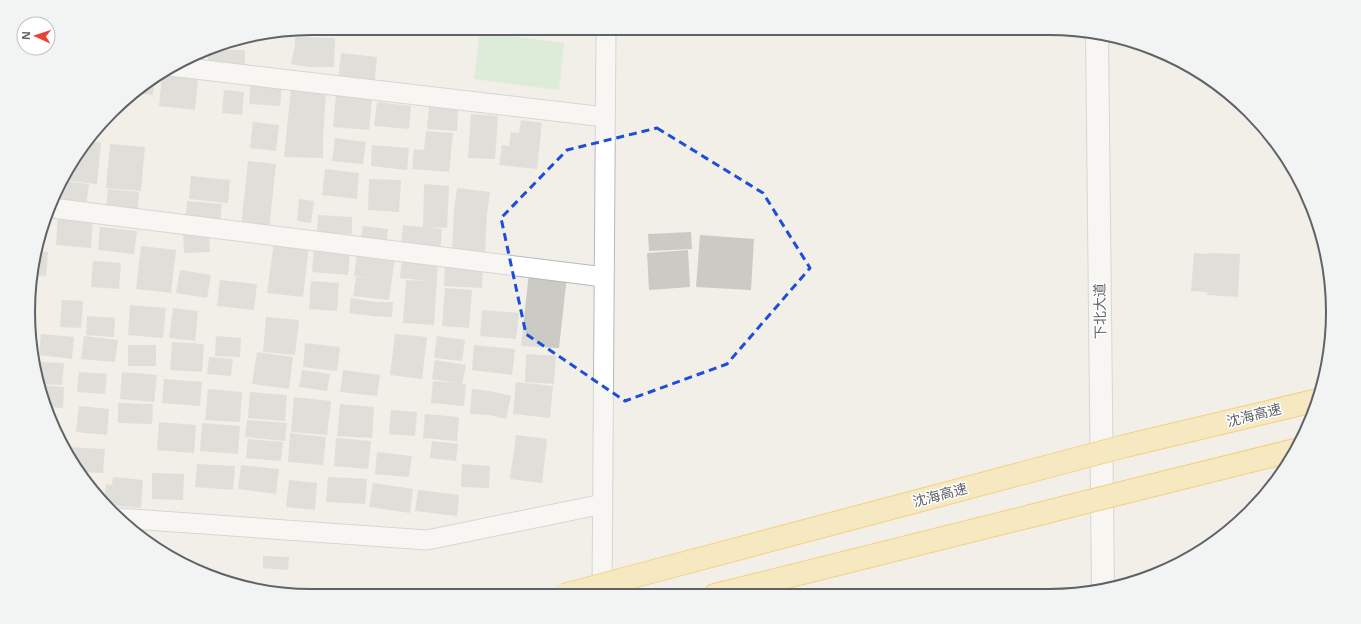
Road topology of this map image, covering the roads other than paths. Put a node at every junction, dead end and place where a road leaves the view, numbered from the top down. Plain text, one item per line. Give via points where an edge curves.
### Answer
1 (606, 35) edge
2 (1097, 39) edge
3 (182, 67) edge
4 (605, 117) junction
5 (55, 208) edge
6 (604, 277) junction
7 (1311, 402) edge
8 (1288, 451) edge
9 (603, 504) junction
10 (128, 519) edge
11 (1103, 584) edge
12 (587, 589) edge
13 (602, 589) edge
14 (739, 589) edge

1 - 4 street
2 - 11 street, 下北大道
3 - 4 street
4 - 6 street
5 - 6 street
6 - 9 street
7 - 12 highway, 沈海高速, bridge via 1125,446
8 - 14 highway, bridge
9 - 10 street via 427,540
9 - 13 street

